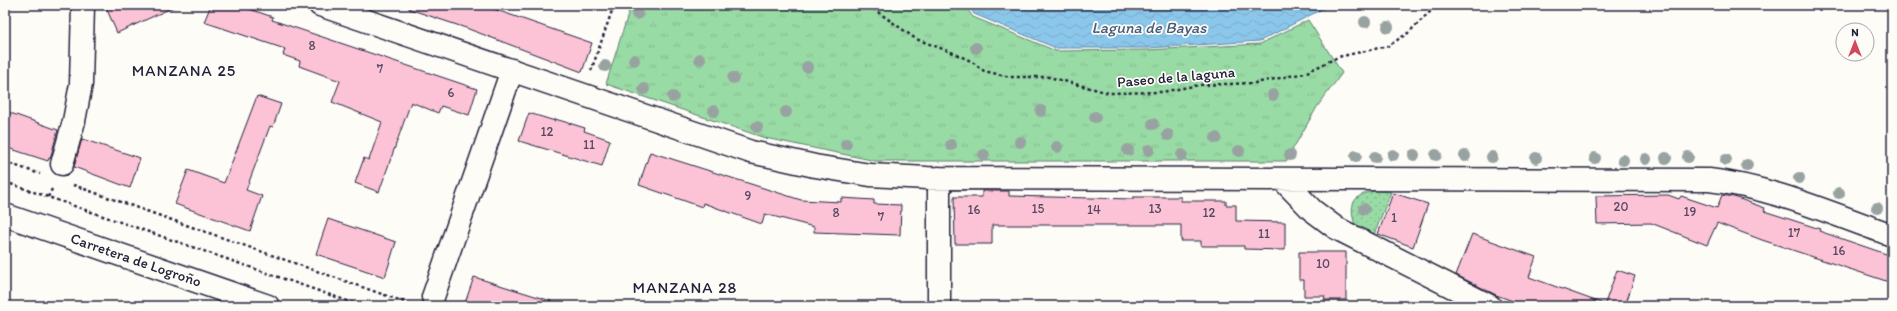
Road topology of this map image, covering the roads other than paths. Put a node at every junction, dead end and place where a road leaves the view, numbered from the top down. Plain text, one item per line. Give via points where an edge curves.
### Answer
1 (83, 5) edge
2 (320, 5) edge
3 (512, 70) junction
4 (58, 174) road end
5 (939, 178) junction
6 (1282, 179) junction
7 (5, 215) edge
8 (1892, 235) edge
9 (424, 301) edge
10 (268, 306) edge
11 (939, 306) edge
12 (1490, 306) edge

1 - 4 street via 81,84 74,120
2 - 3 street
3 - 5 street via 751,152 870,175
3 - 9 street
5 - 6 street
5 - 11 street
6 - 8 street via 1733,182 1764,190
6 - 12 street via 1312,210 1336,228
7 - 10 street, Carretera de Logroño

